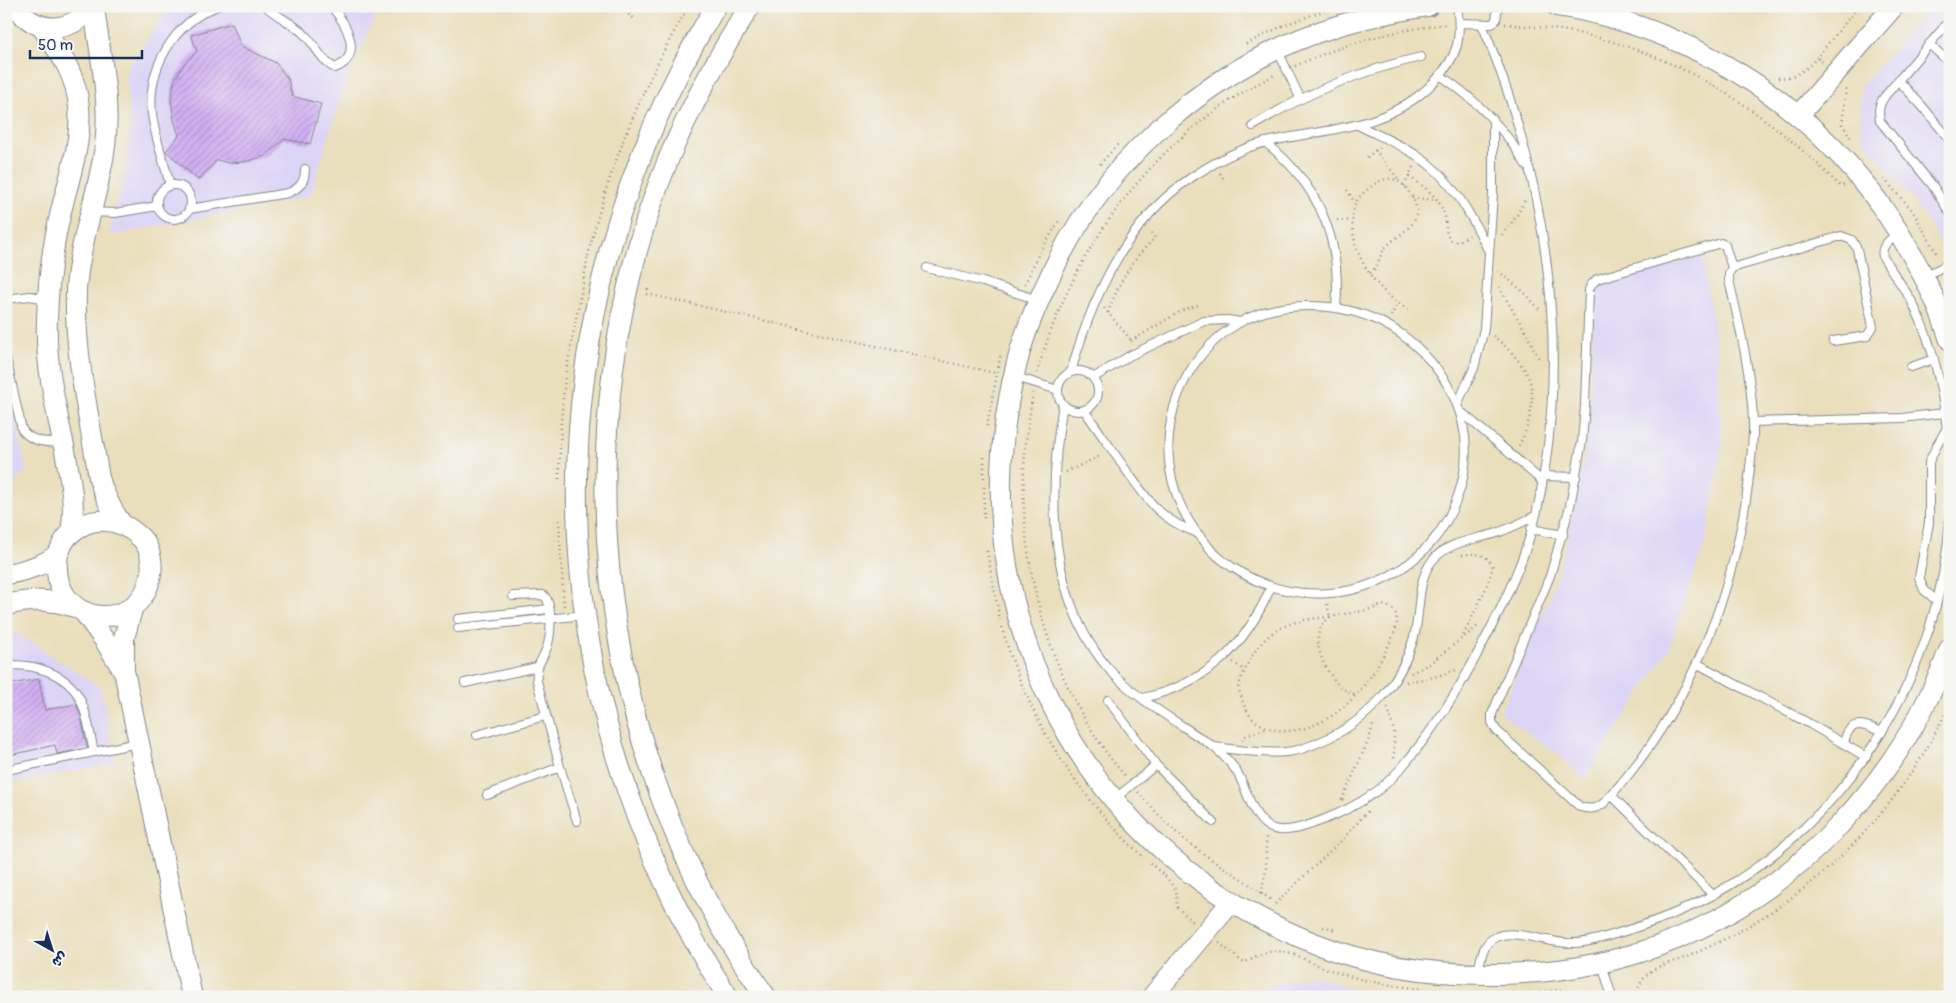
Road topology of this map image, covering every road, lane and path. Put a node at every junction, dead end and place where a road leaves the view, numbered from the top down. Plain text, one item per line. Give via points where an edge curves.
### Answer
1 (14, 6) edge
2 (94, 6) edge
3 (217, 6) edge
4 (266, 6) edge
5 (330, 6) edge
6 (616, 6) edge
7 (716, 6) edge
8 (750, 6) edge
9 (1428, 6) edge
10 (1457, 6) edge
11 (1498, 6) edge
12 (1558, 6) edge
13 (1894, 6) edge
14 (1328, 9) dead end
15 (635, 19) dead end
16 (1950, 20) edge
17 (1494, 22) junction
18 (1460, 23) junction
19 (1482, 24) junction
20 (41, 26) junction
21 (1929, 44) junction
22 (1244, 45) dead end
23 (1277, 50) junction
24 (1421, 57) dead end
25 (1950, 62) edge
26 (1440, 75) junction
27 (1898, 80) junction
28 (1847, 83) dead end
29 (1300, 98) junction
30 (1798, 116) junction
31 (1493, 120) junction
32 (1358, 125) junction
33 (1253, 126) dead end
34 (1123, 138) dead end
35 (1950, 140) edge
36 (1266, 142) junction
37 (1855, 144) dead end
38 (1375, 150) dead end
39 (1418, 156) junction
40 (1098, 166) dead end
41 (305, 169) dead end
42 (1857, 174) junction
43 (1531, 176) junction
44 (1882, 176) dead end
45 (1408, 177) junction
46 (1400, 181) junction
47 (170, 186) junction
48 (1404, 186) junction
49 (1347, 190) dead end
50 (1412, 198) junction
51 (1437, 200) junction
52 (1355, 203) junction
53 (158, 206) junction
54 (189, 209) junction
55 (90, 212) junction
56 (1950, 213) edge
57 (1062, 215) dead end
58 (1325, 219) junction
59 (1352, 220) junction
60 (1144, 223) junction
61 (1478, 230) junction
62 (1899, 232) junction
63 (1488, 252) junction
64 (1947, 264) edge
65 (927, 268) dead end
66 (1488, 268) junction
67 (1732, 268) junction
68 (1370, 274) junction
69 (1924, 276) junction
70 (630, 282) junction
71 (1030, 297) junction
72 (6, 299) edge
73 (1097, 299) junction
74 (48, 300) junction
75 (1398, 303) junction
76 (1201, 304) dead end
77 (1336, 308) junction
78 (1411, 310) dead end
79 (1108, 313) junction
80 (1240, 322) junction
81 (1387, 324) junction
82 (1552, 324) junction
83 (1484, 329) junction
84 (1131, 340) junction
85 (1950, 340) edge
86 (1833, 341) dead end
87 (1001, 351) dead end
88 (1140, 351) junction
89 (6, 358) edge
90 (1934, 359) junction
91 (1911, 367) dead end
92 (1071, 372) junction
93 (1005, 375) junction
94 (1093, 378) junction
95 (1058, 390) junction
96 (1552, 390) junction
97 (1063, 404) junction
98 (1458, 407) junction
99 (1084, 410) junction
100 (1944, 413) junction
101 (1753, 422) junction
102 (1947, 428) junction
103 (986, 429) dead end
104 (63, 443) junction
105 (985, 446) dead end
106 (1111, 450) junction
107 (1512, 455) junction
108 (1950, 457) edge
109 (1576, 477) junction
110 (1054, 479) junction
111 (1542, 479) junction
112 (1535, 516) junction
113 (1950, 516) edge
114 (121, 523) junction
115 (984, 523) dead end
116 (1531, 529) junction
117 (1196, 532) junction
118 (71, 533) junction
119 (1563, 535) junction
120 (986, 546) dead end
121 (58, 554) junction
122 (1457, 557) dead end
123 (6, 574) edge
124 (1271, 587) junction
125 (513, 596) dead end
126 (1937, 601) junction
127 (6, 605) edge
128 (133, 606) junction
129 (79, 609) junction
130 (549, 609) junction
131 (1500, 610) junction
132 (585, 615) junction
133 (1330, 617) junction
134 (550, 618) junction
135 (458, 619) dead end
136 (458, 628) dead end
137 (1462, 638) junction
138 (1950, 648) edge
139 (1474, 662) junction
140 (1698, 664) junction
141 (6, 666) edge
142 (537, 667) junction
143 (124, 671) junction
144 (1394, 681) junction
145 (465, 683) dead end
146 (1356, 695) junction
147 (1384, 697) junction
148 (1143, 698) junction
149 (1108, 700) dead end
150 (1376, 706) junction
151 (545, 716) junction
152 (1267, 728) junction
153 (1882, 732) junction
154 (477, 736) dead end
155 (138, 743) junction
156 (1844, 743) junction
157 (1214, 747) junction
158 (1237, 750) junction
159 (94, 752) junction
160 (1866, 757) junction
161 (1156, 765) junction
162 (560, 767) junction
163 (6, 770) edge
164 (1393, 777) junction
165 (487, 795) dead end
166 (1611, 795) junction
167 (1113, 800) junction
168 (1335, 815) junction
169 (577, 821) dead end
170 (1213, 822) dead end
171 (1267, 825) junction
172 (1713, 895) junction
173 (1232, 902) junction
174 (1252, 913) junction
175 (1206, 933) junction
176 (1602, 962) junction
177 (1480, 983) junction
178 (1428, 990) dead end
179 (192, 997) edge
180 (728, 997) edge
181 (766, 997) edge
182 (1152, 997) edge
183 (1281, 997) edge
184 (1311, 997) edge
185 (1583, 997) edge
186 (1612, 997) edge

1 - 20 street via 22,16
2 - 20 street via 84,18 71,25
2 - 55 street via 106,111 105,145
3 - 47 lane via 192,19 179,31 168,46 154,79 152,115
4 - 5 lane via 298,28 328,65 335,68 343,65 351,50 346,28
6 - 15 path
7 - 132 street via 669,91 646,142 626,193 606,260 587,350 577,448 576,511
8 - 70 street via 693,104 646,221
9 - 23 street via 1386,12 1332,27
10 - 18 lane
11 - 17 lane
12 - 30 street via 1609,17 1689,46 1764,89
13 - 30 street
14 - 22 path
16 - 21 lane
17 - 19 lane
17 - 42 path via 1594,36 1665,60 1732,95 1763,117 1841,188
18 - 19 lane
18 - 26 lane via 1458,46
19 - 43 lane via 1505,82
20 - 74 street via 69,67 79,108 75,156 52,250
21 - 25 lane
21 - 27 lane
23 - 29 lane
23 - 71 street via 1231,74 1185,107 1141,146 1102,190
24 - 29 lane via 1359,73
26 - 31 lane
26 - 32 lane via 1403,107
27 - 35 lane
27 - 56 lane via 1880,103 1880,121 1933,186
28 - 37 path via 1842,124
29 - 33 lane
30 - 42 street via 1837,150
31 - 43 lane
31 - 63 lane via 1493,194
32 - 36 lane
32 - 39 lane
34 - 40 path
36 - 58 lane via 1301,176
36 - 60 lane via 1239,151 1190,178 1169,195
38 - 46 path
39 - 45 path
39 - 61 lane via 1450,186
41 - 54 lane via 302,184 288,193
42 - 62 street
43 - 63 path via 1516,217
43 - 82 lane via 1545,250
44 - 64 path via 1912,210
45 - 48 path
45 - 51 path
46 - 48 path
46 - 52 path via 1381,180
47 - 53 lane via 158,196
47 - 54 lane via 180,186 189,193
48 - 50 path
49 - 52 path
50 - 51 path
50 - 68 path via 1417,211 1415,220 1385,248 1376,270
51 - 61 path via 1445,216 1446,234 1450,240 1458,242
52 - 59 path
53 - 54 lane via 164,216 176,219
53 - 55 lane via 115,214
55 - 114 street via 76,288 78,348 99,478 111,509
57 - 71 path via 1038,256
58 - 59 path
58 - 77 lane via 1336,263
59 - 68 path via 1357,252
60 - 73 lane
60 - 79 path via 1155,238 1127,270
61 - 63 lane
62 - 69 street
62 - 90 lane via 1883,246 1883,257 1912,303
63 - 66 lane
64 - 69 lane
65 - 71 lane
66 - 82 path via 1526,294
66 - 83 lane
66 - 96 path via 1524,329
67 - 86 lane via 1841,236 1852,240 1873,327 1867,336
67 - 101 lane via 1729,280 1744,351
67 - 109 lane via 1721,242 1597,279 1591,285 1585,405
68 - 75 path
69 - 85 street
70 - 93 path via 648,286 647,294
70 - 181 street via 614,364 605,462 605,516 615,623 638,728 688,862 720,924
71 - 93 street via 1022,345
72 - 74 lane via 30,296
73 - 79 path
73 - 92 lane
74 - 104 street via 48,353
75 - 78 path
75 - 81 path
76 - 84 path
77 - 80 lane via 1278,309
77 - 81 lane via 1354,311
79 - 84 path
80 - 88 lane via 1204,321
80 - 117 lane via 1222,334 1192,366 1174,406 1169,428 1170,472 1181,507
81 - 98 lane via 1411,340 1431,361
82 - 96 lane
83 - 98 lane via 1474,368
83 - 107 path via 1511,352 1530,382 1528,422
84 - 88 path
87 - 93 path
88 - 94 lane
89 - 104 lane via 22,430 36,442
90 - 91 lane
90 - 100 lane
92 - 94 lane via 1083,372
92 - 95 lane via 1064,376
93 - 95 lane
93 - 103 path
93 - 167 street via 1008,402 1001,505 1004,550 1012,594 1024,638 1051,703 1083,758
94 - 99 lane via 1097,396
95 - 97 lane
96 - 111 lane
97 - 99 lane via 1069,409
97 - 110 lane
98 - 107 lane
98 - 124 lane via 1465,437 1465,466 1459,493 1447,519 1421,553 1386,578 1346,592 1306,594
99 - 106 lane
100 - 101 lane via 1902,418
100 - 102 lane
101 - 140 lane via 1751,463 1737,546 1714,625
102 - 108 lane
102 - 126 lane via 1929,462 1929,523 1919,577 1924,590
104 - 118 street via 74,500
105 - 115 path
106 - 110 path
106 - 117 lane via 1156,508 1181,526
107 - 111 lane
109 - 111 lane
109 - 119 lane
110 - 148 lane via 1057,544 1074,609 1108,667
111 - 112 lane
112 - 116 lane
112 - 144 lane via 1509,529 1449,547 1432,561 1423,580 1414,636
113 - 126 lane
114 - 118 street via 95,521
114 - 128 street via 134,530 150,554 150,583
116 - 119 lane
116 - 131 lane
117 - 124 lane via 1229,566
118 - 121 street
119 - 166 lane via 1550,576 1494,706 1492,722 1501,736 1580,808 1598,807
120 - 175 path via 1006,642 1023,689 1050,742 1087,797 1126,841 1166,877 1176,890 1177,907
121 - 123 street via 38,565
121 - 129 street via 58,583 64,596
122 - 137 path via 1480,554 1490,560 1493,567
124 - 148 lane via 1245,636 1226,656 1194,680
125 - 130 lane via 543,595 548,600
126 - 153 lane via 1918,660
127 - 129 street via 49,600
128 - 129 street via 118,614 100,616
128 - 143 street via 124,638
129 - 143 street
130 - 134 lane
130 - 135 lane
131 - 137 path
131 - 139 lane
132 - 134 lane
132 - 180 street via 604,711 648,846 678,910
133 - 146 path via 1319,632 1317,645 1321,657 1334,679
133 - 146 path via 1383,605 1396,614 1396,626 1381,661
133 - 152 path via 1314,618 1279,629 1262,640 1252,654 1238,688 1253,719
134 - 136 lane
134 - 142 lane via 549,640
137 - 144 path via 1421,669
138 - 176 street via 1927,701 1901,748 1870,792 1834,832 1794,868 1750,900 1660,945
139 - 144 path via 1434,677
139 - 164 lane via 1434,726
140 - 156 lane
140 - 166 lane via 1658,732
141 - 159 lane via 29,666 66,682 81,700
142 - 145 lane
142 - 151 lane
143 - 155 street
144 - 147 lane
146 - 152 path via 1325,721 1303,730
147 - 150 lane
147 - 164 path via 1394,732
148 - 157 lane
149 - 161 lane
150 - 158 lane via 1357,722 1312,745 1287,752
150 - 168 path via 1369,739
151 - 154 lane
151 - 162 lane
152 - 158 path via 1246,736
153 - 156 lane via 1862,724 1855,725 1849,729
153 - 160 lane
155 - 159 lane
155 - 179 street
156 - 160 lane
157 - 158 lane
157 - 171 lane via 1238,773 1260,819
159 - 163 lane
160 - 172 lane via 1844,786 1796,835 1747,874
161 - 167 lane
161 - 170 lane
162 - 165 lane
162 - 169 lane
164 - 168 lane via 1374,794
166 - 172 lane
167 - 173 street via 1177,864
168 - 171 lane via 1284,830
171 - 174 path via 1264,880
172 - 177 lane via 1663,918 1590,942 1560,943 1505,934 1496,937 1484,948
173 - 174 street
173 - 175 street
174 - 177 street via 1316,944 1345,953
175 - 178 path via 1244,963 1262,954 1284,952 1356,978
175 - 182 street
176 - 177 street via 1561,970 1519,973
176 - 186 lane
177 - 185 path via 1520,995 1564,990
183 - 184 lane

